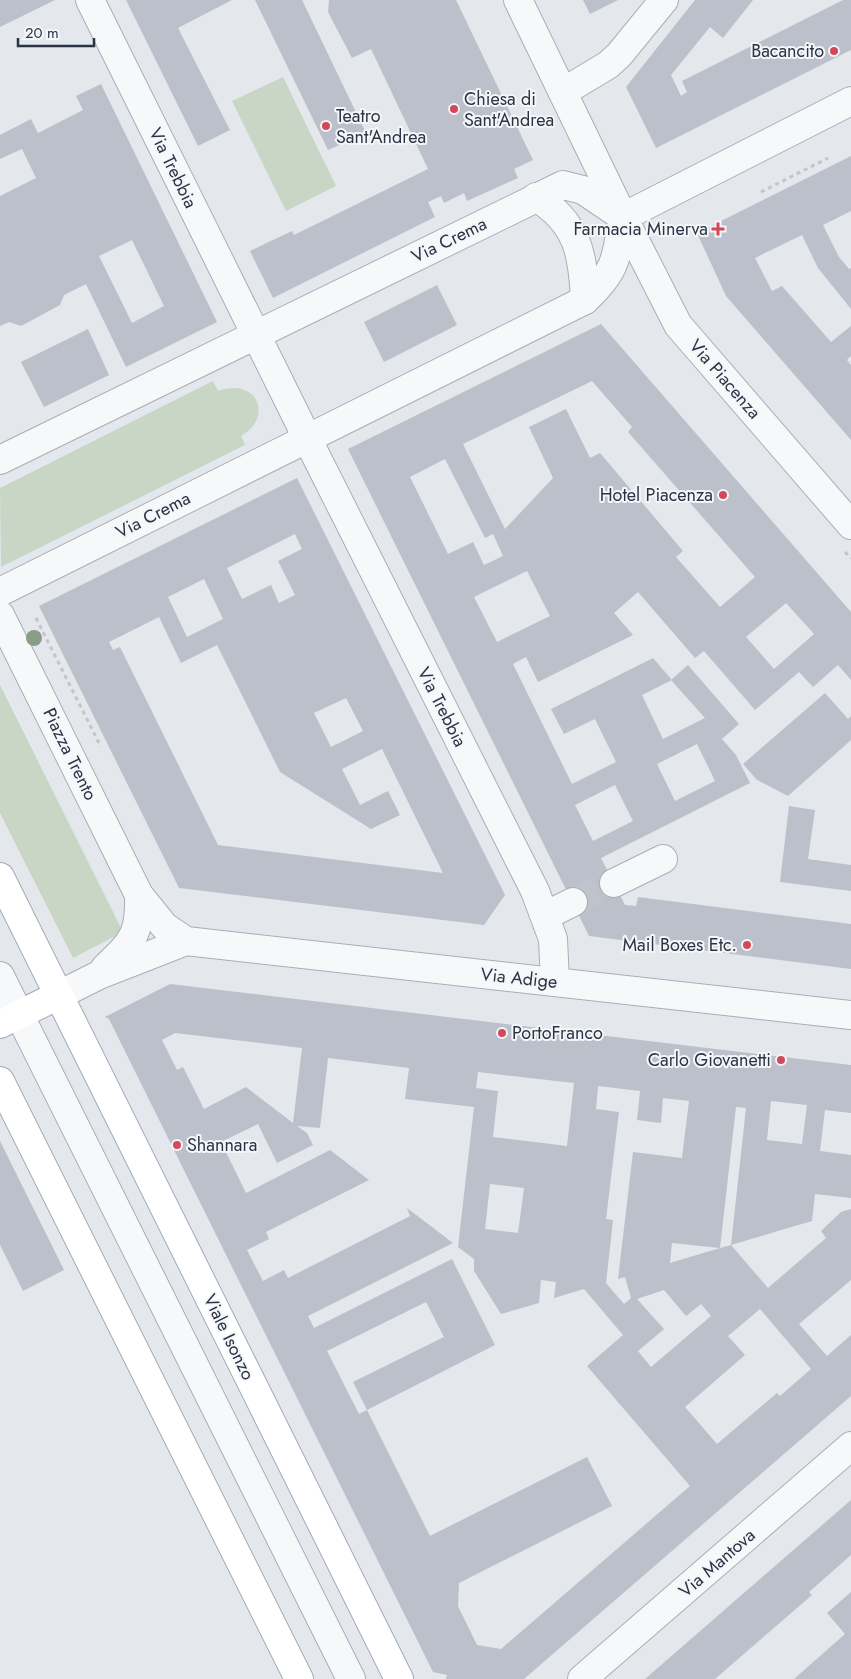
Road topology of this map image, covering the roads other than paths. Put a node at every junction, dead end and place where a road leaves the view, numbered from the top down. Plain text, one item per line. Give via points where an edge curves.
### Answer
1 (90, 0) edge
2 (518, 0) edge
3 (664, 0) edge
4 (563, 92) junction
5 (851, 101) edge
6 (536, 198) junction
7 (623, 217) junction
8 (585, 300) junction
9 (256, 335) junction
10 (307, 438) junction
11 (0, 460) edge
12 (851, 525) edge
13 (0, 592) edge
14 (0, 615) edge
15 (663, 859) dead end
16 (0, 877) edge
17 (614, 883) tunnel mouth
18 (139, 894) junction
19 (573, 902) tunnel mouth
20 (545, 916) junction
21 (186, 940) junction
22 (99, 975) junction
23 (0, 976) edge
24 (555, 982) junction
25 (59, 995) junction
26 (851, 1016) edge
27 (10, 1019) edge
28 (0, 1081) edge
29 (851, 1446) edge
30 (299, 1679) edge
31 (351, 1679) edge
32 (399, 1679) edge
33 (582, 1679) edge

1 - 9 street, Via Trebbia
2 - 4 street, Via Piacenza
3 - 4 street via 619,55
4 - 7 street, Via Piacenza
5 - 7 street
6 - 7 street, Via Crema via 563,184 583,190
6 - 8 street via 562,218 575,239 581,254
6 - 9 street, Via Crema
7 - 8 street, Via Crema via 615,263 604,282
7 - 12 street, Via Piacenza via 678,325
8 - 10 street, Via Crema
9 - 10 street
9 - 11 street, Via Crema
10 - 13 street, Via Crema
10 - 20 street, Via Trebbia
14 - 18 street, Piazza Trento
15 - 17 street
16 - 25 main road
18 - 21 street, Piazza Trento via 165,927
18 - 22 street, Piazza Trento via 140,918 135,935
19 - 20 street
20 - 24 street, Via Trebbia via 553,939
21 - 22 street, Piazza Trento
21 - 24 street, Via Adige
22 - 25 street, Piazza Trento
23 - 27 street
24 - 26 street, Via Adige
25 - 27 main road
25 - 32 main road, Viale Isonzo
27 - 31 street
28 - 30 main road
29 - 33 street, Via Mantova

